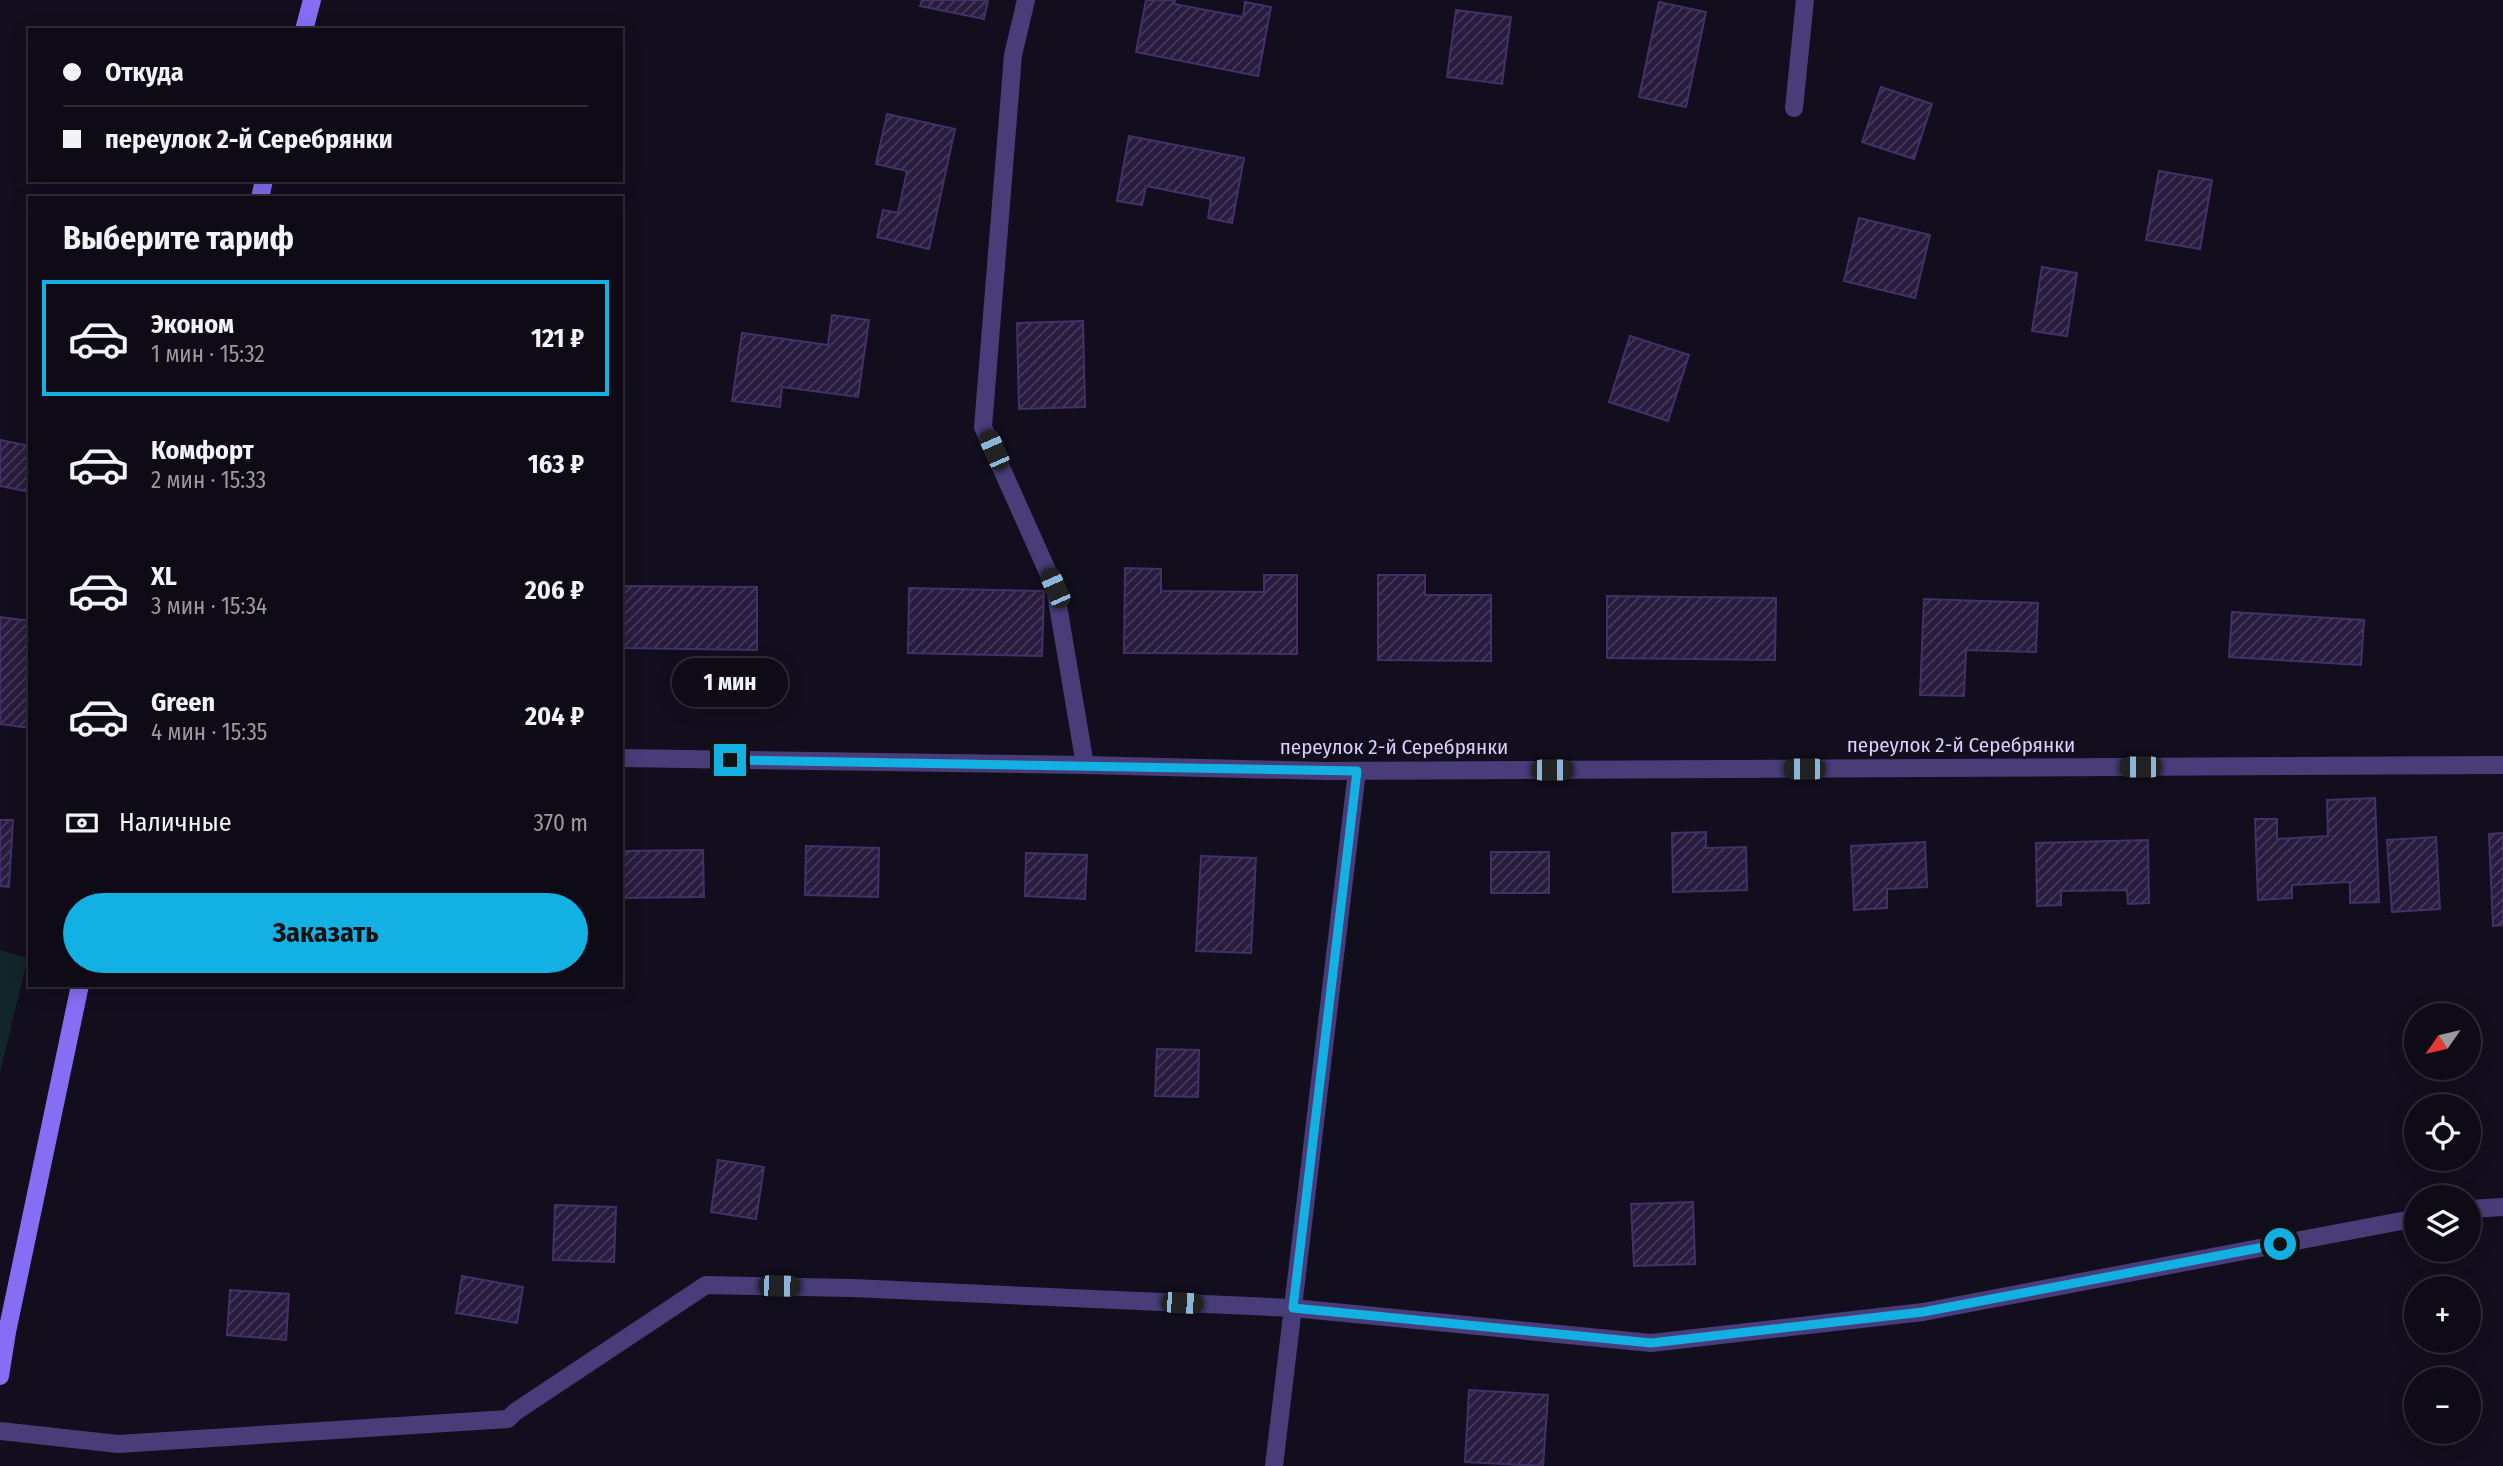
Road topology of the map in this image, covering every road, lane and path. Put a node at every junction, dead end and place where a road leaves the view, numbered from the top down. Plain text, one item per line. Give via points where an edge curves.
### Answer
1 (312, 0) edge
2 (1026, 0) edge
3 (1805, 0) edge
4 (305, 28) edge
5 (1794, 108) dead end
6 (623, 758) edge
7 (1085, 765) junction
8 (2503, 765) edge
9 (1357, 771) junction
10 (80, 987) edge
11 (2503, 1207) edge
12 (2481, 1208) edge
13 (2404, 1221) edge
14 (1293, 1308) junction
15 (0, 1376) edge
16 (0, 1432) edge
17 (1274, 1466) edge

1 - 4 street
2 - 7 street via 1013,55 983,427 1055,588
3 - 5 street
6 - 7 street, переулок 2-й Серебрянки
7 - 9 street, переулок 2-й Серебрянки
8 - 9 street, переулок 2-й Серебрянки
9 - 14 street
10 - 15 street
11 - 12 street
13 - 14 street via 1923,1312 1651,1343
14 - 16 street via 706,1285 508,1419 118,1444
14 - 17 street

